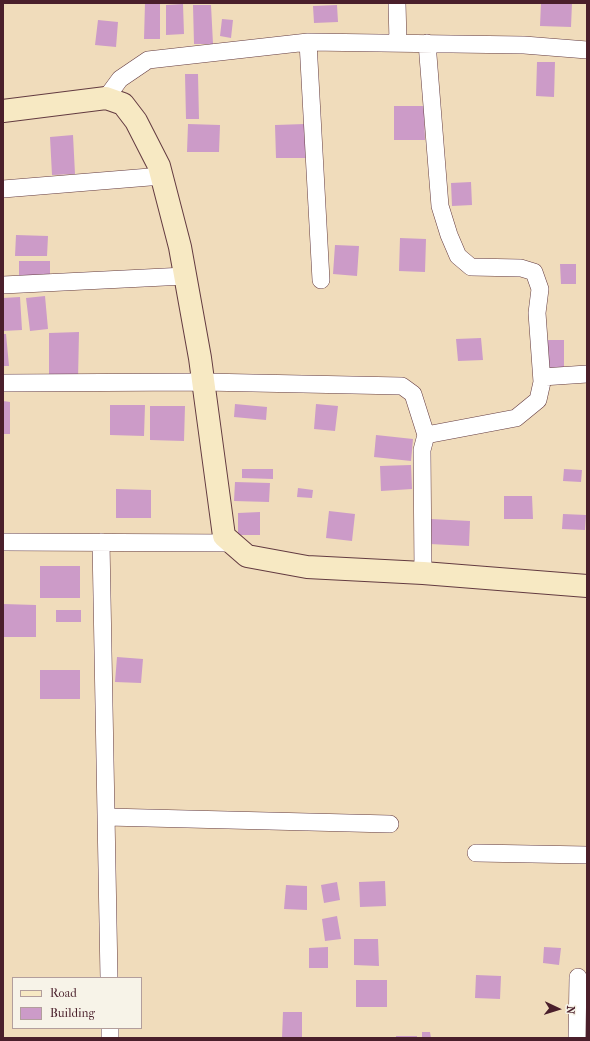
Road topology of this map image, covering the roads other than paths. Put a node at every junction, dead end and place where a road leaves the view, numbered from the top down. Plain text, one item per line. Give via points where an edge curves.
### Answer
1 (397, 3) edge
2 (308, 42) junction
3 (398, 42) junction
4 (427, 43) junction
5 (587, 50) edge
6 (106, 98) junction
7 (3, 111) edge
8 (162, 176) junction
9 (3, 189) edge
10 (185, 276) junction
11 (321, 280) dead end
12 (3, 285) edge
13 (587, 374) edge
14 (542, 377) junction
15 (203, 382) junction
16 (3, 383) edge
17 (426, 435) junction
18 (3, 542) edge
19 (101, 542) junction
20 (232, 543) junction
21 (423, 573) junction
22 (587, 586) edge
23 (107, 817) junction
24 (390, 824) dead end
25 (476, 853) dead end
26 (587, 855) edge
27 (109, 977) edge
28 (578, 978) dead end
29 (577, 1038) edge

1 - 3 street
2 - 3 street
2 - 6 street via 148,60 120,79
2 - 11 street
3 - 4 street
4 - 5 street via 524,45
4 - 14 street via 440,206 449,235 458,256 471,267 521,268 534,272 540,289 537,313
6 - 7 main road
6 - 8 main road via 123,104 136,121
8 - 9 street
8 - 10 main road
10 - 12 street
10 - 15 main road
13 - 14 street
14 - 17 street via 538,400 516,418
15 - 16 street
15 - 17 street via 402,386 413,394
15 - 20 main road via 224,536
17 - 21 street via 422,450
18 - 19 street
19 - 20 street
19 - 23 street
20 - 21 main road via 247,556 307,566
21 - 22 main road
23 - 24 street
23 - 27 street
25 - 26 street
28 - 29 street

